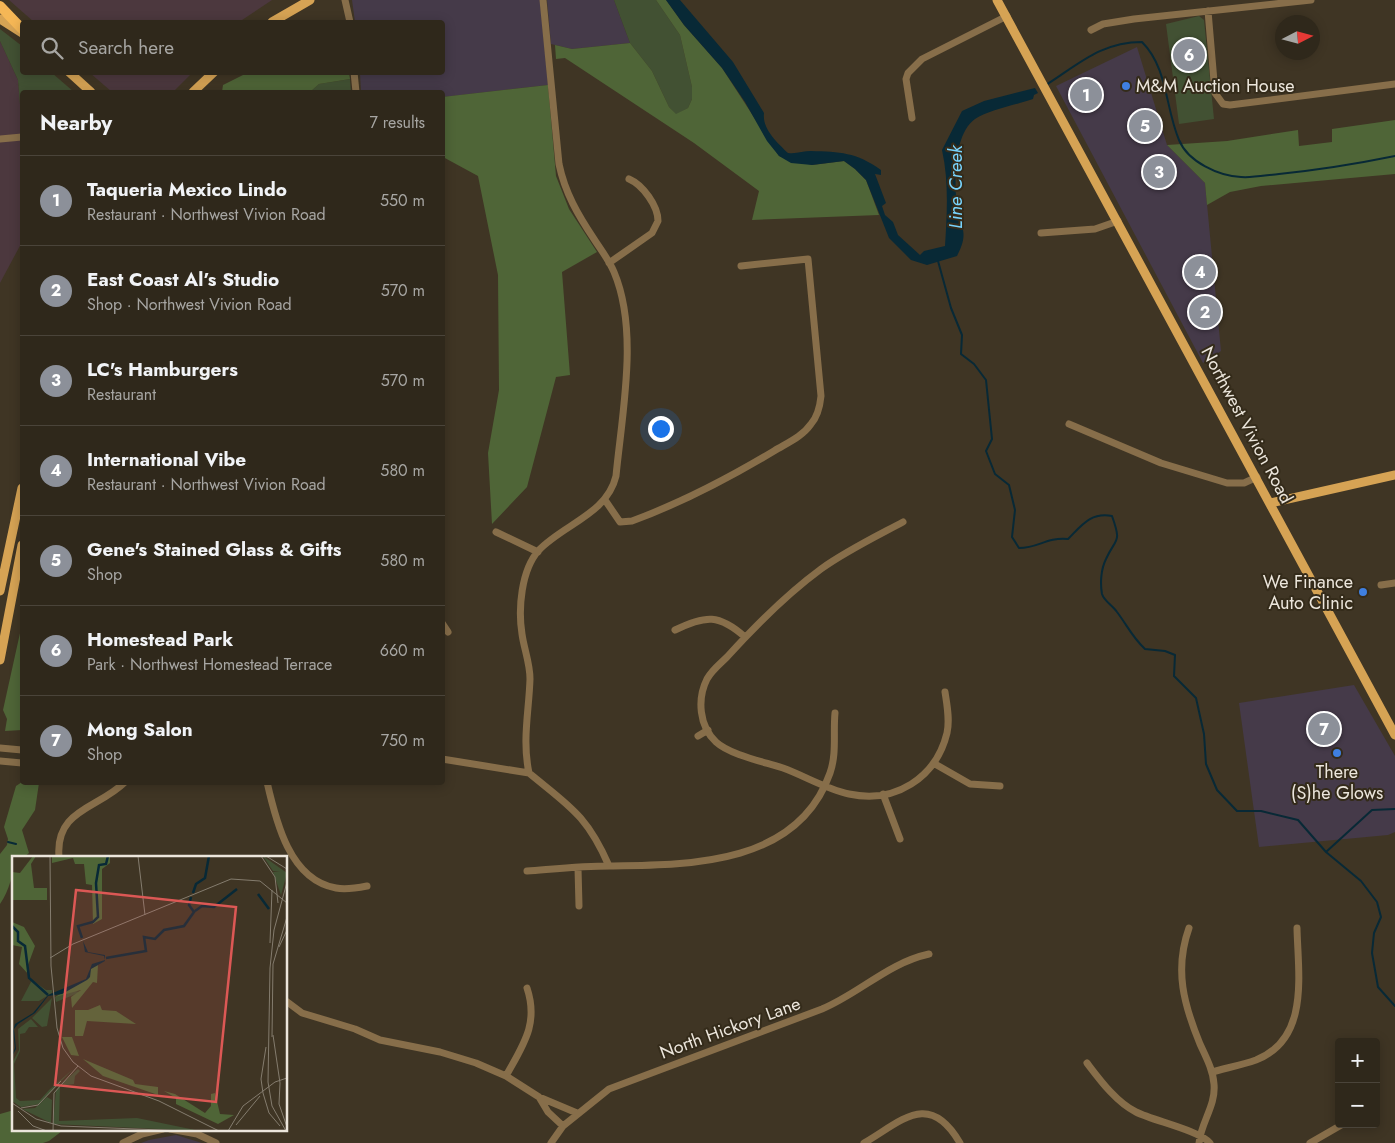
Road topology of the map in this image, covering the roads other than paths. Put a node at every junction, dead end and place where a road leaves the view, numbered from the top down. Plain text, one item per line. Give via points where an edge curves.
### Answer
1 (310, 0) edge
2 (345, 0) edge
3 (543, 0) edge
4 (997, 0) edge
5 (1311, 0) edge
6 (1289, 1) edge
7 (0, 6) edge
8 (1208, 12) junction
9 (1007, 16) junction
10 (0, 19) edge
11 (275, 20) edge
12 (350, 20) edge
13 (20, 29) edge
14 (20, 30) edge
15 (1091, 30) dead end
16 (72, 75) edge
17 (211, 75) edge
18 (354, 75) edge
19 (1395, 84) edge
20 (89, 90) edge
21 (195, 90) edge
22 (356, 90) edge
23 (912, 118) dead end
24 (20, 137) edge
25 (0, 140) edge
26 (629, 179) dead end
27 (1118, 221) junction
28 (1041, 233) dead end
29 (609, 263) junction
30 (741, 266) dead end
31 (1069, 424) dead end
32 (1395, 476) edge
33 (1257, 477) junction
34 (20, 497) edge
35 (606, 500) junction
36 (1270, 503) junction
37 (903, 522) dead end
38 (496, 532) dead end
39 (538, 552) junction
40 (20, 555) edge
41 (1395, 583) edge
42 (1381, 585) dead end
43 (0, 591) edge
44 (445, 628) edge
45 (675, 630) dead end
46 (448, 632) dead end
47 (745, 637) junction
48 (0, 660) edge
49 (945, 692) dead end
50 (834, 713) dead end
51 (708, 730) junction
52 (1395, 735) edge
53 (698, 736) dead end
54 (0, 748) edge
55 (20, 750) edge
56 (445, 759) edge
57 (0, 761) edge
58 (20, 763) edge
59 (935, 764) junction
60 (529, 773) junction
61 (121, 785) edge
62 (268, 785) edge
63 (825, 785) junction
64 (1000, 786) dead end
65 (883, 794) junction
66 (900, 839) dead end
67 (59, 856) edge
68 (609, 866) junction
69 (578, 868) junction
70 (527, 871) dead end
71 (367, 886) dead end
72 (579, 906) dead end
73 (1189, 928) dead end
74 (1298, 928) dead end
75 (929, 954) dead end
76 (527, 988) dead end
77 (288, 1002) edge
78 (1087, 1063) dead end
79 (1212, 1072) junction
80 (506, 1076) junction
81 (539, 1096) junction
82 (577, 1112) junction
83 (563, 1126) junction
84 (1336, 1128) edge
85 (160, 1130) edge
86 (175, 1130) edge
87 (1200, 1140) edge
88 (123, 1143) edge
89 (216, 1143) edge
90 (551, 1143) edge
91 (864, 1143) edge
92 (960, 1143) edge
93 (1210, 1143) edge
94 (1310, 1143) edge

1 - 11 main road
2 - 12 street
3 - 29 street via 562,181 570,202
4 - 9 main road, Northwest Vivion Road
5 - 6 street
6 - 8 street
7 - 13 highway
8 - 15 street via 1115,22
8 - 19 street via 1216,93 1223,104 1230,106
9 - 23 street via 931,54 914,66 906,80
9 - 27 main road, Northwest Vivion Road
10 - 14 main road
16 - 20 main road
17 - 21 main road
18 - 22 street
24 - 25 street
26 - 29 street via 640,186 656,209 658,221 652,233
27 - 28 street via 1095,229
27 - 33 main road, Northwest Vivion Road
29 - 35 street via 621,289 628,338 616,476
30 - 35 street via 808,259 821,396 820,410 812,424 802,434 754,463 632,521 616,519
31 - 33 street via 1161,463 1227,483 1244,483
32 - 36 main road
33 - 36 main road, Northwest Vivion Road
34 - 43 main road
35 - 39 street
36 - 52 main road, Northwest Vivion Road
37 - 47 street via 822,568
38 - 39 street
39 - 60 street via 527,574 520,620 530,677 524,734
40 - 48 main road
41 - 42 street
44 - 46 street
45 - 47 street via 707,618 730,624
47 - 51 street via 712,671 704,687 701,706
49 - 59 street via 948,732
50 - 63 street via 834,758
51 - 53 street
51 - 63 street via 727,749
54 - 55 street
56 - 60 street
57 - 58 street
59 - 64 street via 970,784
59 - 65 street via 911,784
60 - 68 street via 588,823
61 - 67 street via 70,820 60,836
62 - 71 street via 279,826 304,872 316,881 337,888
63 - 65 street via 858,796
63 - 68 street via 800,822 760,846 713,859 674,865
65 - 66 street
68 - 69 street
69 - 70 street
69 - 72 street
73 - 79 street via 1182,951 1183,993
74 - 79 street via 1297,1014 1290,1030 1275,1048 1262,1057
75 - 82 street, North Hickory Lane via 901,962 822,1010 609,1089
76 - 80 street via 533,1011 530,1030
77 - 80 street via 302,1013 380,1040 476,1062
78 - 87 street via 1133,1111
79 - 87 street via 1213,1101
80 - 81 street
81 - 82 street
81 - 83 street via 548,1112
82 - 83 street, North Hickory Lane
83 - 90 street, North Hickory Lane
84 - 94 street
85 - 88 street
86 - 89 street via 197,1134
87 - 93 street
91 - 92 street via 905,1117 927,1114 946,1123

